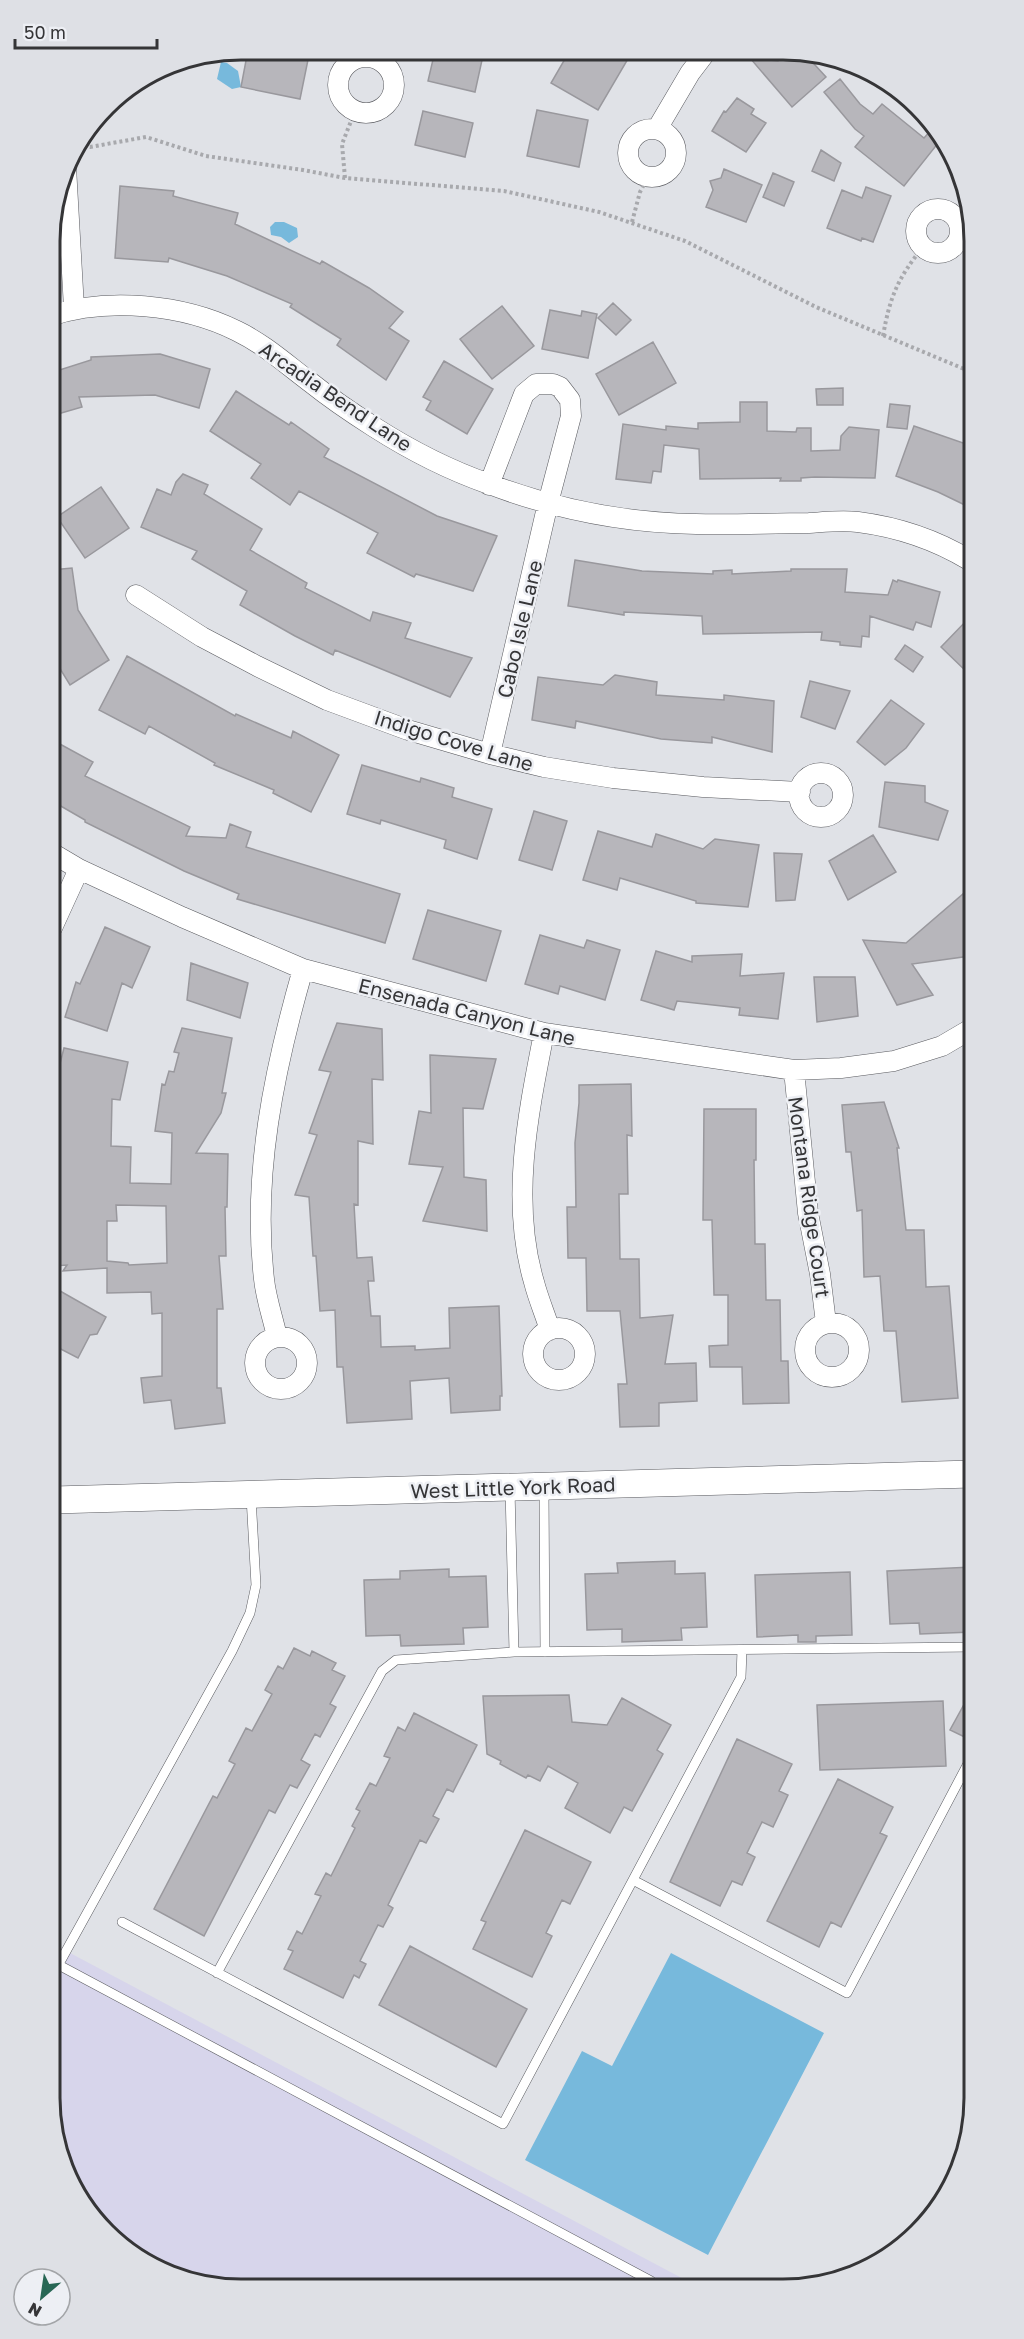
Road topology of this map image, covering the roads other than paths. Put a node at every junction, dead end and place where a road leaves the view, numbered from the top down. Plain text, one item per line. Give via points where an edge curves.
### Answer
1 (354, 60) edge
2 (379, 60) edge
3 (700, 60) edge
4 (657, 129) junction
5 (67, 192) edge
6 (961, 212) edge
7 (74, 308) junction
8 (60, 313) edge
9 (489, 484) junction
10 (549, 503) junction
11 (964, 557) edge
12 (136, 595) dead end
13 (490, 754) junction
14 (800, 792) dead end
15 (60, 858) edge
16 (79, 869) junction
17 (60, 911) edge
18 (303, 969) junction
19 (544, 1033) junction
20 (964, 1033) edge
21 (794, 1070) junction
22 (826, 1323) dead end
23 (550, 1330) dead end
24 (277, 1337) dead end
25 (964, 1474) edge
26 (544, 1486) junction
27 (510, 1487) junction
28 (251, 1495) junction
29 (60, 1500) edge
30 (964, 1647) edge
31 (742, 1650) junction
32 (514, 1652) junction
33 (545, 1652) junction
34 (964, 1771) edge
35 (633, 1880) junction
36 (122, 1922) dead end
37 (60, 1959) edge
38 (60, 1968) edge
39 (217, 1973) junction
40 (647, 2279) edge

1 - 2 street via 338,79 341,98 355,111 373,113 392,96 393,78
3 - 4 street
4 - 4 street via 670,137 677,150 676,158 669,171 648,177 630,163 629,148 642,131
5 - 7 street
6 - 6 street via 959,236 952,247 940,253 923,247 916,231 920,217 933,209
7 - 8 street, Arcadia Bend Lane
7 - 9 street, Arcadia Bend Lane via 160,307 237,330 376,428 433,461
9 - 10 street, Arcadia Bend Lane
9 - 10 street, Cabo Isle Lane via 524,394 536,384 553,384 566,393 572,408
10 - 11 street, Arcadia Bend Lane via 620,519 684,524 856,522 901,530
10 - 13 street, Cabo Isle Lane
12 - 13 street, Indigo Cove Lane via 202,638 327,700 408,730
13 - 14 street, Indigo Cove Lane via 613,778
15 - 16 street, Ensenada Canyon Lane
16 - 17 street
16 - 18 street, Ensenada Canyon Lane
18 - 19 street, Ensenada Canyon Lane
18 - 24 street via 271,1098 262,1178 260,1232 264,1282
19 - 21 street, Ensenada Canyon Lane
19 - 23 street via 528,1114 522,1181 533,1281
20 - 21 street, Ensenada Canyon Lane via 942,1046 894,1060
21 - 22 street, Montana Ridge Court via 808,1213
25 - 26 main road, West Little York Road
26 - 27 main road, West Little York Road
26 - 33 lane
27 - 28 main road, West Little York Road
27 - 32 lane
28 - 29 main road, West Little York Road
28 - 37 lane via 256,1585 250,1613
30 - 31 lane
31 - 33 lane
31 - 35 lane via 741,1677
32 - 33 lane
32 - 39 lane via 396,1660 382,1671
34 - 35 lane via 847,1993
35 - 39 lane via 503,2124
36 - 39 lane
38 - 40 lane

